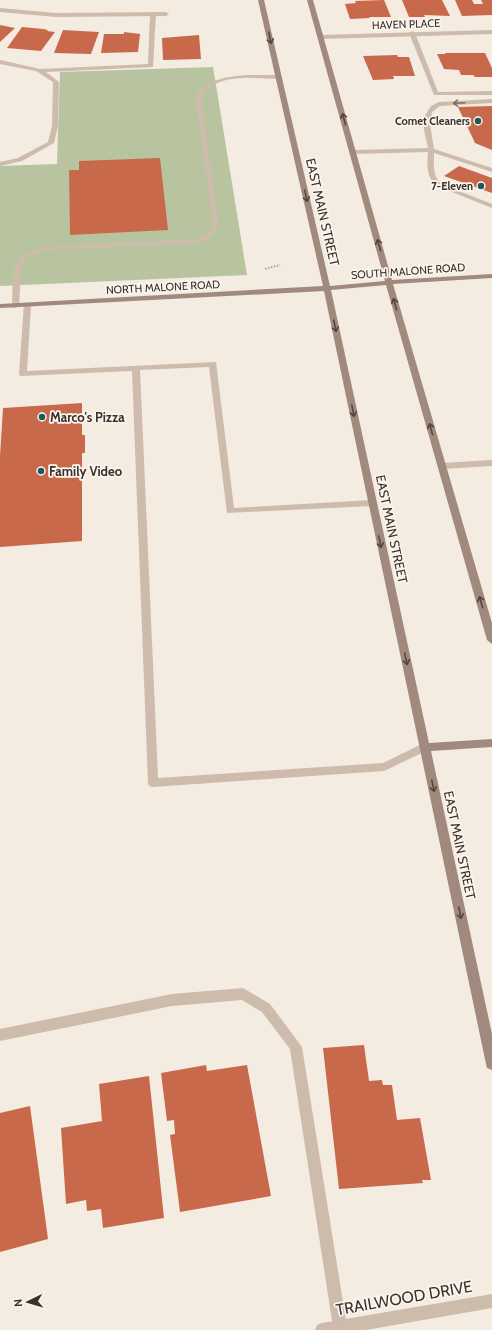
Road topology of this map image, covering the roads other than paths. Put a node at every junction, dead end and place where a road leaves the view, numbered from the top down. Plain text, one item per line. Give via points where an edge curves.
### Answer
1 (261, 0) edge
2 (310, 0) edge
3 (0, 10) edge
4 (153, 14) junction
5 (166, 14) dead end
6 (492, 32) edge
7 (412, 34) junction
8 (321, 37) junction
9 (0, 62) edge
10 (40, 70) junction
11 (278, 77) junction
12 (492, 93) edge
13 (492, 101) edge
14 (432, 150) junction
15 (353, 152) junction
16 (0, 164) edge
17 (492, 170) edge
18 (492, 206) edge
19 (492, 276) edge
20 (389, 282) junction
21 (326, 288) junction
22 (27, 305) junction
23 (0, 306) edge
24 (15, 306) junction
25 (136, 368) junction
26 (492, 463) edge
27 (442, 466) junction
28 (372, 504) junction
29 (492, 640) edge
30 (492, 743) edge
31 (424, 747) junction
32 (0, 1035) edge
33 (492, 1064) edge
34 (492, 1302) edge
35 (340, 1327) junction
36 (322, 1330) edge

1 -> 11 main road, EAST MAIN STREET
2 - 8 main road
3 - 4 street via 56,15
4 - 5 street
4 - 10 street via 151,66
6 - 7 street, HAVEN PLACE
7 - 8 street, HAVEN PLACE
7 - 12 street via 436,94
15 -> 8 main road
9 - 10 street
10 - 16 street via 49,74 56,82 55,126 51,143 24,158 9,164
11 -> 21 main road, EAST MAIN STREET
11 - 24 street via 228,79 206,85 200,90 198,96 216,226 211,234 201,241 44,248 22,258 17,270
13 -> 14 street via 432,106 426,118
14 - 15 street
14 - 17 street
14 - 18 street via 430,175 433,181
20 -> 15 main road
19 - 20 main road, SOUTH MALONE ROAD
20 - 21 main road, SOUTH MALONE ROAD
27 -> 20 main road
21 - 22 main road, NORTH MALONE ROAD
21 -> 28 main road, EAST MAIN STREET
22 - 24 main road, NORTH MALONE ROAD
22 - 25 street via 23,374
23 - 24 main road, NORTH MALONE ROAD
25 - 28 street via 214,364 230,511
25 - 31 street via 153,783 384,767
26 - 27 street
29 -> 27 main road
28 -> 31 main road, EAST MAIN STREET
30 - 31 main road
31 -> 33 main road, EAST MAIN STREET
32 - 35 street via 172,1000 243,994 266,1008 296,1047
34 - 35 street, TRAILWOOD DRIVE
35 - 36 street, TRAILWOOD DRIVE

